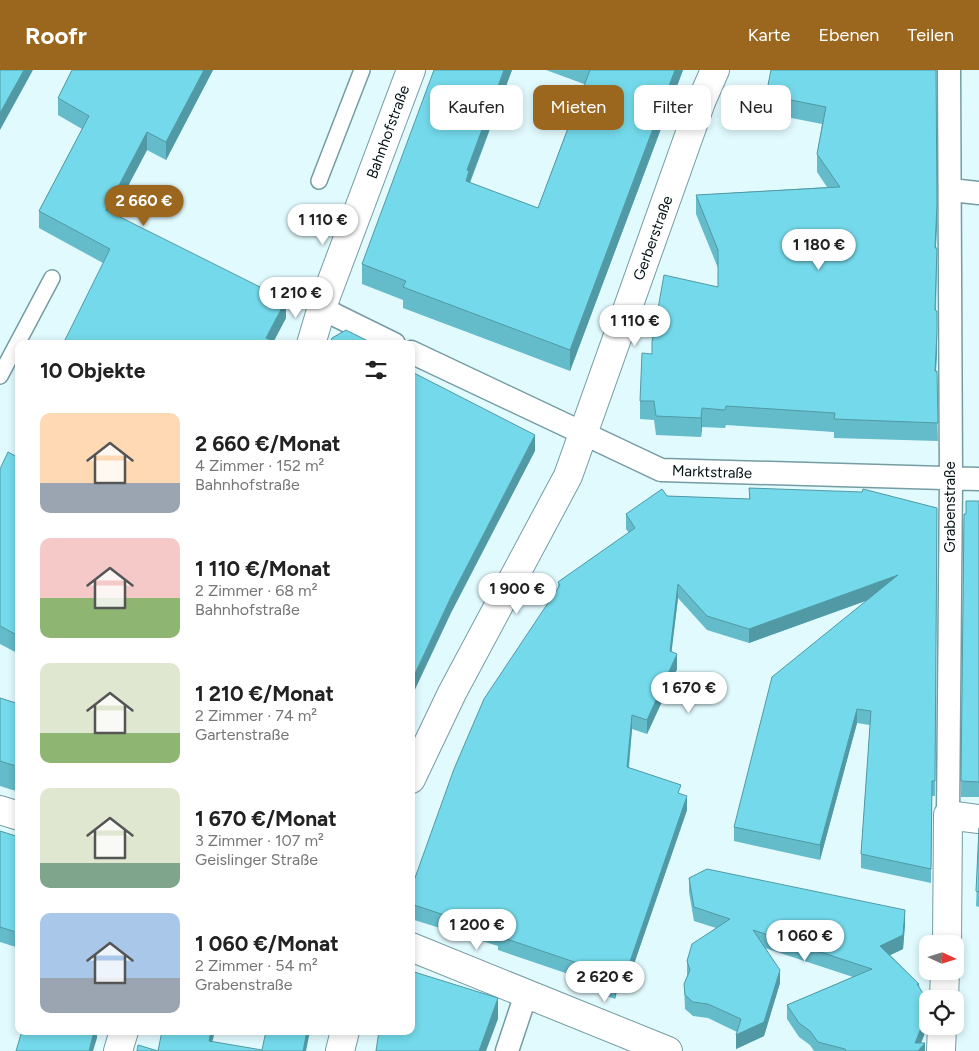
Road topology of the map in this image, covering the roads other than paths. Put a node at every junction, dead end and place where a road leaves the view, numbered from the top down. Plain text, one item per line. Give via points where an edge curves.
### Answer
1 (362, 70) edge
2 (411, 70) edge
3 (714, 70) edge
4 (949, 70) edge
5 (320, 181) dead end
6 (950, 190) junction
7 (979, 193) edge
8 (52, 278) dead end
9 (322, 307) junction
10 (19, 340) edge
11 (312, 340) edge
12 (386, 340) edge
13 (15, 348) edge
14 (415, 354) edge
15 (0, 376) edge
16 (584, 434) junction
17 (951, 478) junction
18 (979, 479) edge
19 (415, 772) edge
20 (0, 810) edge
21 (15, 815) edge
22 (948, 815) junction
23 (979, 819) edge
24 (947, 935) edge
25 (415, 949) edge
26 (526, 994) junction
27 (123, 1035) edge
28 (343, 1035) edge
29 (942, 1035) edge
30 (118, 1051) edge
31 (340, 1051) edge
32 (507, 1051) edge
33 (668, 1051) edge
34 (941, 1051) edge

1 - 5 lane
2 - 9 street, Bahnhofstraße
3 - 16 street, Gerberstraße
4 - 6 street, Grabenstraße
6 - 7 street
6 - 17 street, Grabenstraße
8 - 10 lane
9 - 11 street, Bahnhofstraße
9 - 12 street
13 - 15 lane
14 - 16 street, Marktstraße
16 - 17 street, Marktstraße via 661,470
16 - 19 street, Gerberstraße via 568,476 452,693
17 - 18 street, Marktstraße
17 - 22 street, Grabenstraße
20 - 21 street
22 - 23 street
22 - 24 street, Grabenstraße
25 - 26 street
26 - 32 street
26 - 33 street
27 - 30 street
28 - 31 street
29 - 34 street

